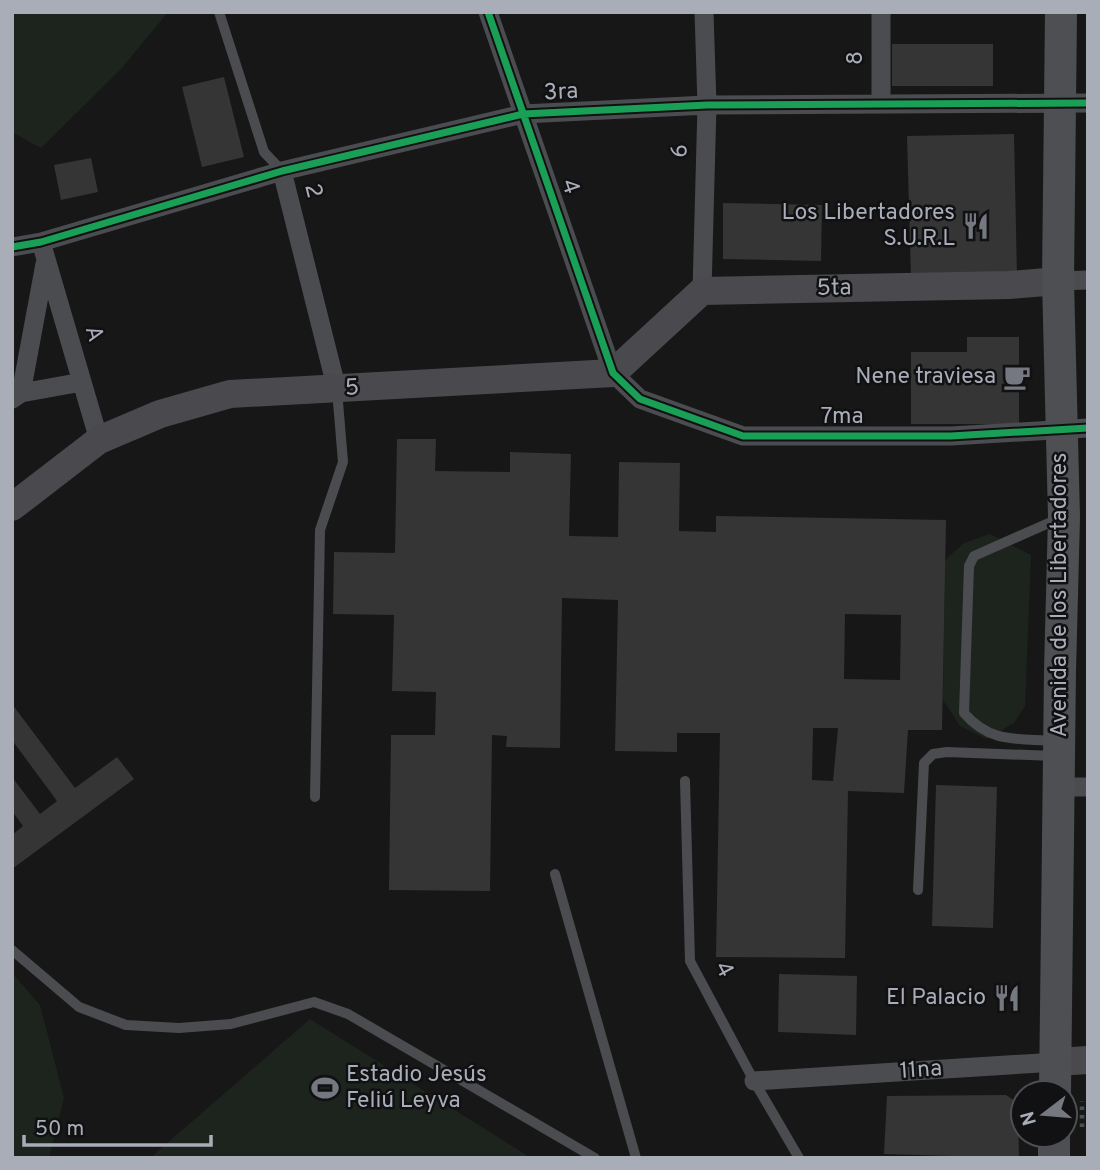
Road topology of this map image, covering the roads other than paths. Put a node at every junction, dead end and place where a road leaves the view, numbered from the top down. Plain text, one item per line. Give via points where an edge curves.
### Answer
1 (219, 12) edge
2 (488, 12) edge
3 (704, 12) edge
4 (881, 12) edge
5 (1061, 12) edge
6 (1074, 103) edge
7 (881, 104) junction
8 (707, 105) junction
9 (523, 114) junction
10 (282, 171) junction
11 (12, 247) edge
12 (43, 251) junction
13 (1073, 281) edge
14 (702, 291) junction
15 (613, 373) junction
16 (82, 382) junction
17 (337, 390) junction
18 (17, 396) edge
19 (1074, 428) edge
20 (99, 440) junction
21 (12, 507) edge
22 (1064, 517) junction
23 (1066, 768) edge
24 (685, 781) dead end
25 (315, 797) dead end
26 (555, 874) dead end
27 (918, 890) dead end
28 (12, 950) edge
29 (1088, 1060) edge
30 (1056, 1078) edge
31 (754, 1082) junction
32 (595, 1158) edge
33 (636, 1158) edge
34 (799, 1158) edge

1 - 10 lane, 2 via 264,152
2 - 9 street, 4
3 - 8 street, 6
4 - 7 street, 8
5 - 6 main road, Avenida de los Libertadores
6 - 7 street, 3ra
6 - 13 main road, Avenida de los Libertadores
7 - 8 street, 3ra
8 - 9 street, 3ra
8 - 14 street, 6
9 - 10 street, 3ra
9 - 15 street, 4
10 - 12 street, 3ra
10 - 17 street, 2
11 - 12 street, 3ra
12 - 16 street, A
12 - 18 street
13 - 14 street, 5ta
13 - 19 main road, Avenida de los Libertadores
14 - 15 street
15 - 17 street, 5
15 - 19 street, 7ma via 640,398 743,436 951,436
16 - 18 street
16 - 20 street, A
17 - 20 street, 5 via 230,394 160,414
17 - 25 lane via 343,462 320,530
19 - 22 main road, Avenida de los Libertadores
20 - 21 street, 5
22 - 23 main road, Avenida de los Libertadores
22 - 23 lane via 974,556 969,566 964,713 976,727
23 - 27 lane via 933,754 924,764
23 - 30 main road, Avenida de los Libertadores
24 - 31 lane, 4 via 690,961
26 - 33 lane
28 - 32 lane via 79,1007 125,1025 179,1028 231,1024 314,1002 348,1014
29 - 30 street, 11na
30 - 31 street, 11na
31 - 34 lane, 4

